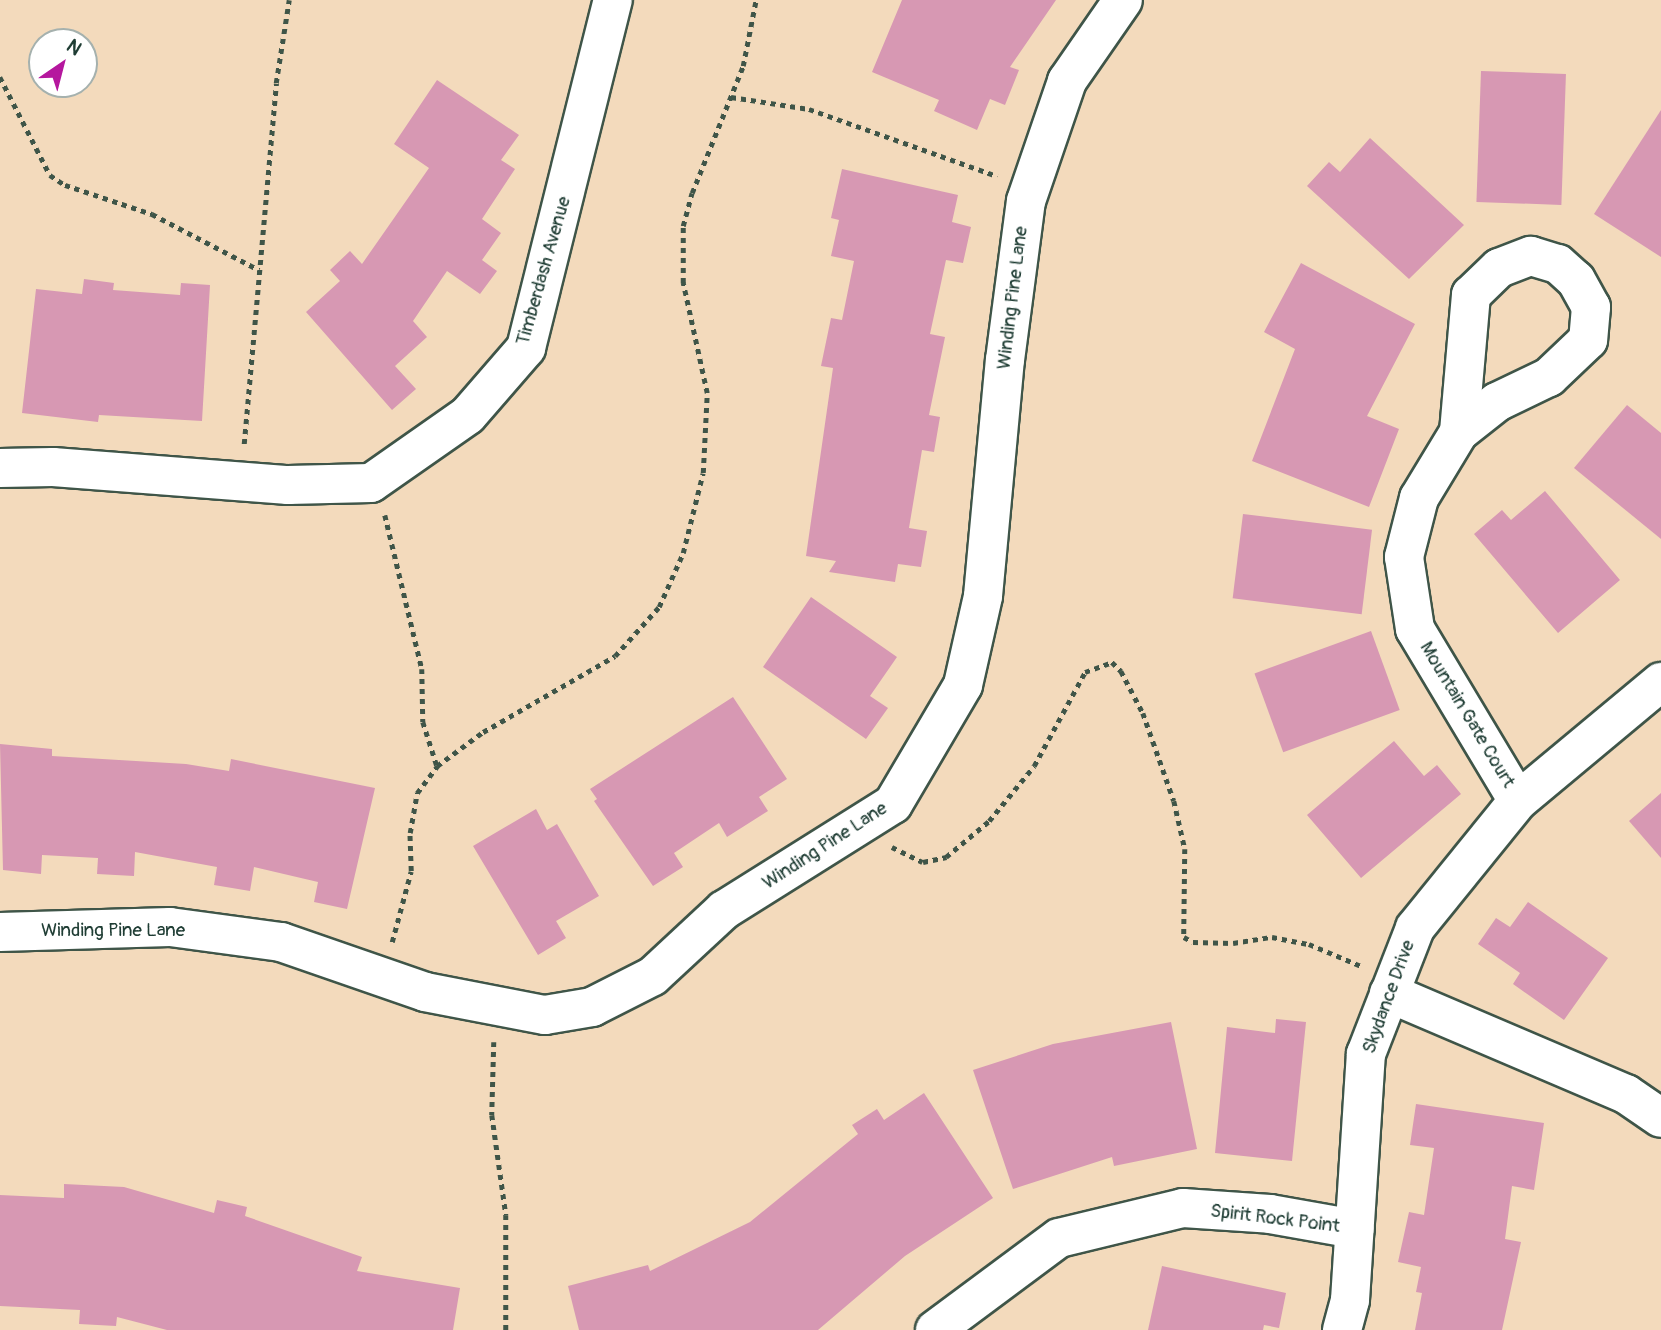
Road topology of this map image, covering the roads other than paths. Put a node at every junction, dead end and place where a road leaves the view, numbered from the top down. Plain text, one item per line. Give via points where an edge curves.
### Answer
1 (613, 0) edge
2 (1123, 0) edge
3 (1459, 432) junction
4 (0, 468) edge
5 (1661, 682) edge
6 (1518, 801) junction
7 (0, 932) edge
8 (1389, 993) junction
9 (1661, 1118) edge
10 (1355, 1229) junction
11 (935, 1330) edge
12 (1342, 1330) edge

1 - 4 street, Timberdash Avenue via 526,348 468,415 371,483 240,482 53,467
2 - 7 street, Winding Pine Lane via 1068,81 1031,188 1005,360 983,596 963,685 893,804 724,910 653,976 592,1007 537,1016 425,992 281,942 170,927
3 - 3 street, Mountain Gate Court via 1497,402 1549,377 1588,340 1591,307 1576,280 1558,264 1531,256 1499,268 1471,295
3 - 6 street, Mountain Gate Court via 1419,498 1404,557 1415,629
5 - 6 street, Skydance Drive
6 - 8 street, Skydance Drive via 1415,928
8 - 9 street via 1626,1094
8 - 10 street, Skydance Drive via 1366,1054
10 - 11 street, Spirit Rock Point via 1270,1214 1183,1208 1059,1238
10 - 12 street, Skydance Drive via 1350,1300

